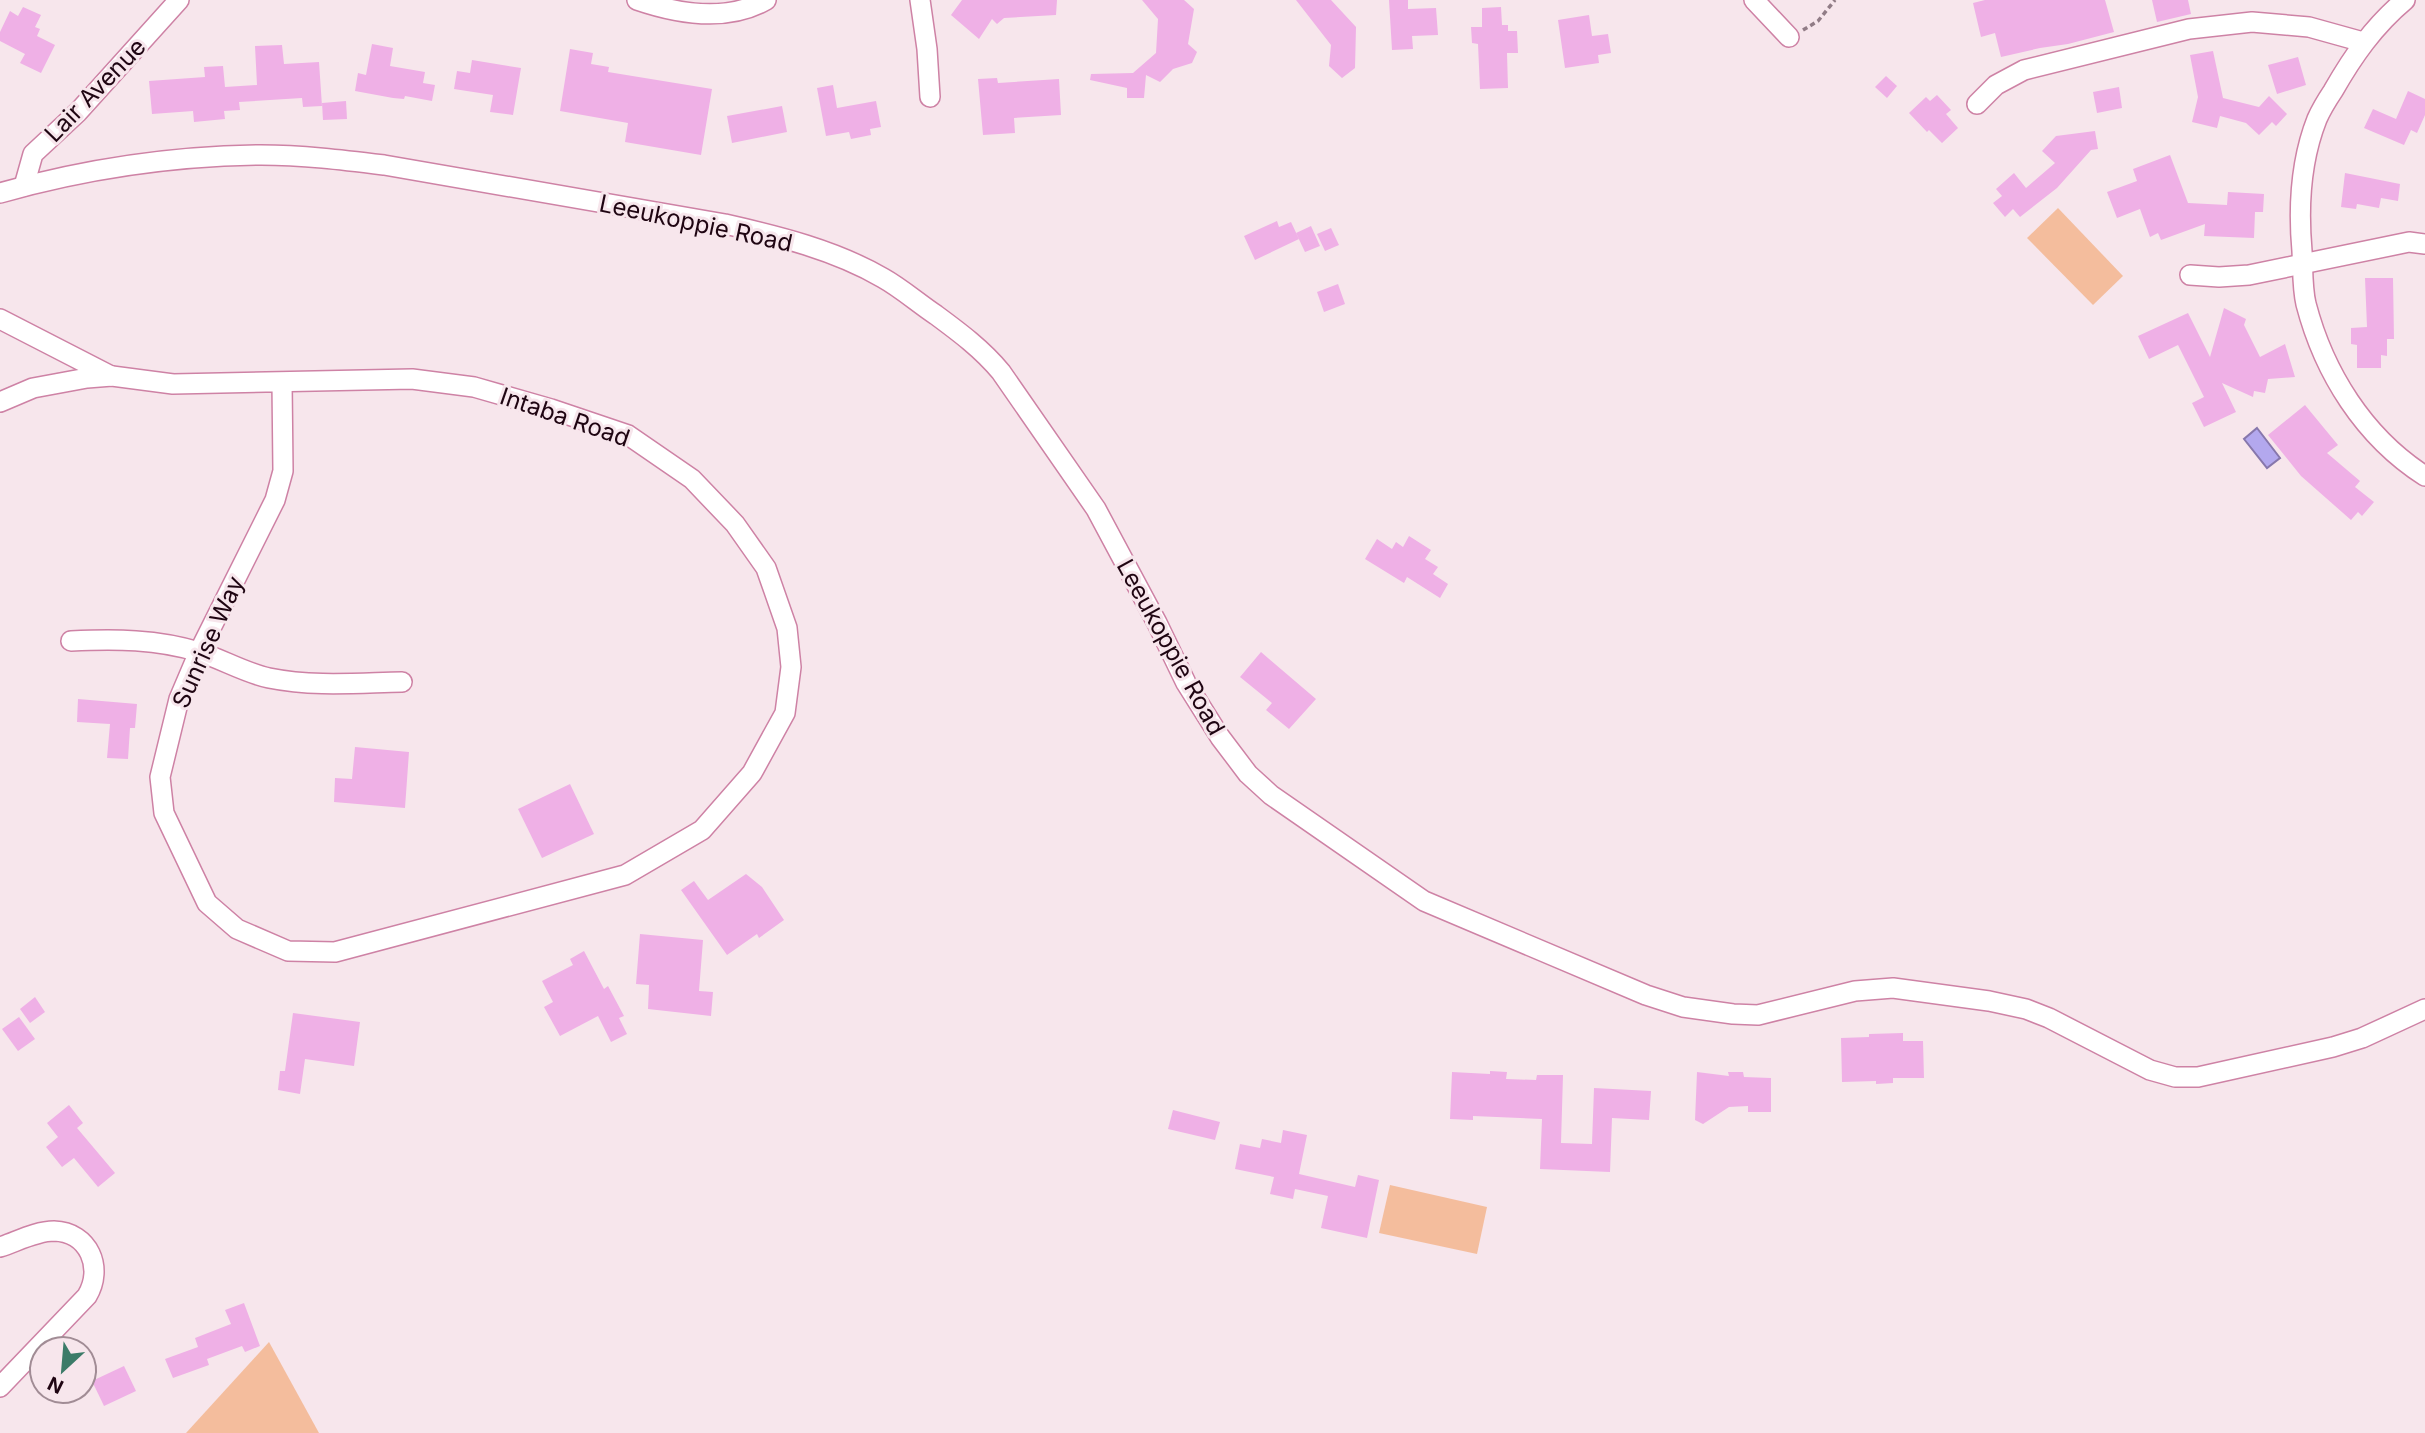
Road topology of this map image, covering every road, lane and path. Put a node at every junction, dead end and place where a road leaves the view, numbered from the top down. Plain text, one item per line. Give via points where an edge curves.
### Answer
1 (178, 0) edge
2 (637, 0) edge
3 (766, 0) edge
4 (920, 0) edge
5 (1754, 0) edge
6 (1835, 0) edge
7 (2405, 0) edge
8 (1789, 37) joint
9 (2363, 42) junction
10 (930, 97) dead end
11 (1977, 104) dead end
12 (24, 186) junction
13 (0, 193) edge
14 (2425, 244) edge
15 (2303, 263) junction
16 (2190, 275) dead end
17 (0, 319) edge
18 (112, 376) junction
19 (282, 382) junction
20 (0, 402) edge
21 (2425, 475) edge
22 (71, 640) dead end
23 (200, 652) junction
24 (402, 682) dead end
25 (477, 912) joint
26 (2425, 1009) edge
27 (0, 1247) edge
28 (0, 1387) edge

1 - 12 street, Lair Avenue via 33,154
2 - 3 street via 683,12 717,13 750,10
4 - 10 street
5 - 8 street
6 - 8 path via 1818,21
7 - 9 street
9 - 11 street via 2309,27 2252,22 2189,29 2024,70 1996,85
9 - 15 street via 2318,118 2306,155 2300,189
12 - 13 street, Leeukoppie Road
12 - 26 street, Leeukoppie Road via 115,166 261,155 384,164 725,224 767,234 885,278 988,356 1001,372 1096,509 1186,683 1248,774 1271,795 1424,901 1646,995 1683,1007 1758,1015 1855,991 1894,988 1989,1001 2049,1018 2150,1070 2175,1077 2198,1077 2333,1047
14 - 15 street via 2409,242
15 - 16 street via 2249,275
15 - 21 street via 2309,314 2346,397 2386,444
17 - 18 street, Intaba Road
18 - 19 street, Intaba Road via 173,384
18 - 20 street, Intaba Road via 33,388
19 - 23 street, Sunrise Way via 283,471 275,500
19 - 25 street, Intaba Road via 412,379 474,387 628,435 692,479 735,524 766,568 787,628 791,667 785,713 752,773 702,830 625,875
22 - 23 street via 124,639
23 - 24 street via 265,677 308,685
23 - 25 street, Sunrise Way via 179,699 160,777 164,813 207,903 237,929 288,951 335,952
27 - 28 street via 53,1231 71,1235 84,1245 95,1265 94,1285 87,1296

